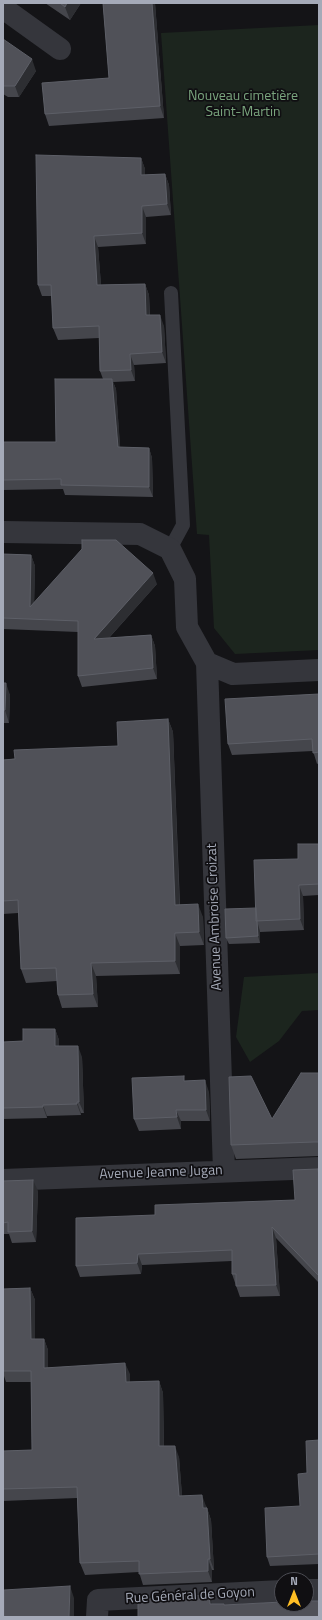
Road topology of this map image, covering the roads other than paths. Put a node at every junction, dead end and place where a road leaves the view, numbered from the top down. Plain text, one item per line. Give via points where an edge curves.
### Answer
1 (3, 8) edge
2 (60, 49) dead end
3 (171, 293) dead end
4 (3, 532) edge
5 (170, 549) junction
6 (207, 663) junction
7 (319, 670) edge
8 (319, 1168) edge
9 (224, 1171) junction
10 (3, 1180) edge
11 (274, 1592) edge
12 (98, 1608) edge

1 - 2 street
3 - 5 lane via 183,525
4 - 5 street via 140,534
5 - 6 street via 185,579 187,627
6 - 7 street via 233,674
6 - 9 street, Avenue Ambroise Croizat
8 - 9 street, Avenue Jeanne Jugan
9 - 10 street, Avenue Jeanne Jugan
11 - 12 street, Rue Général de Goyon

